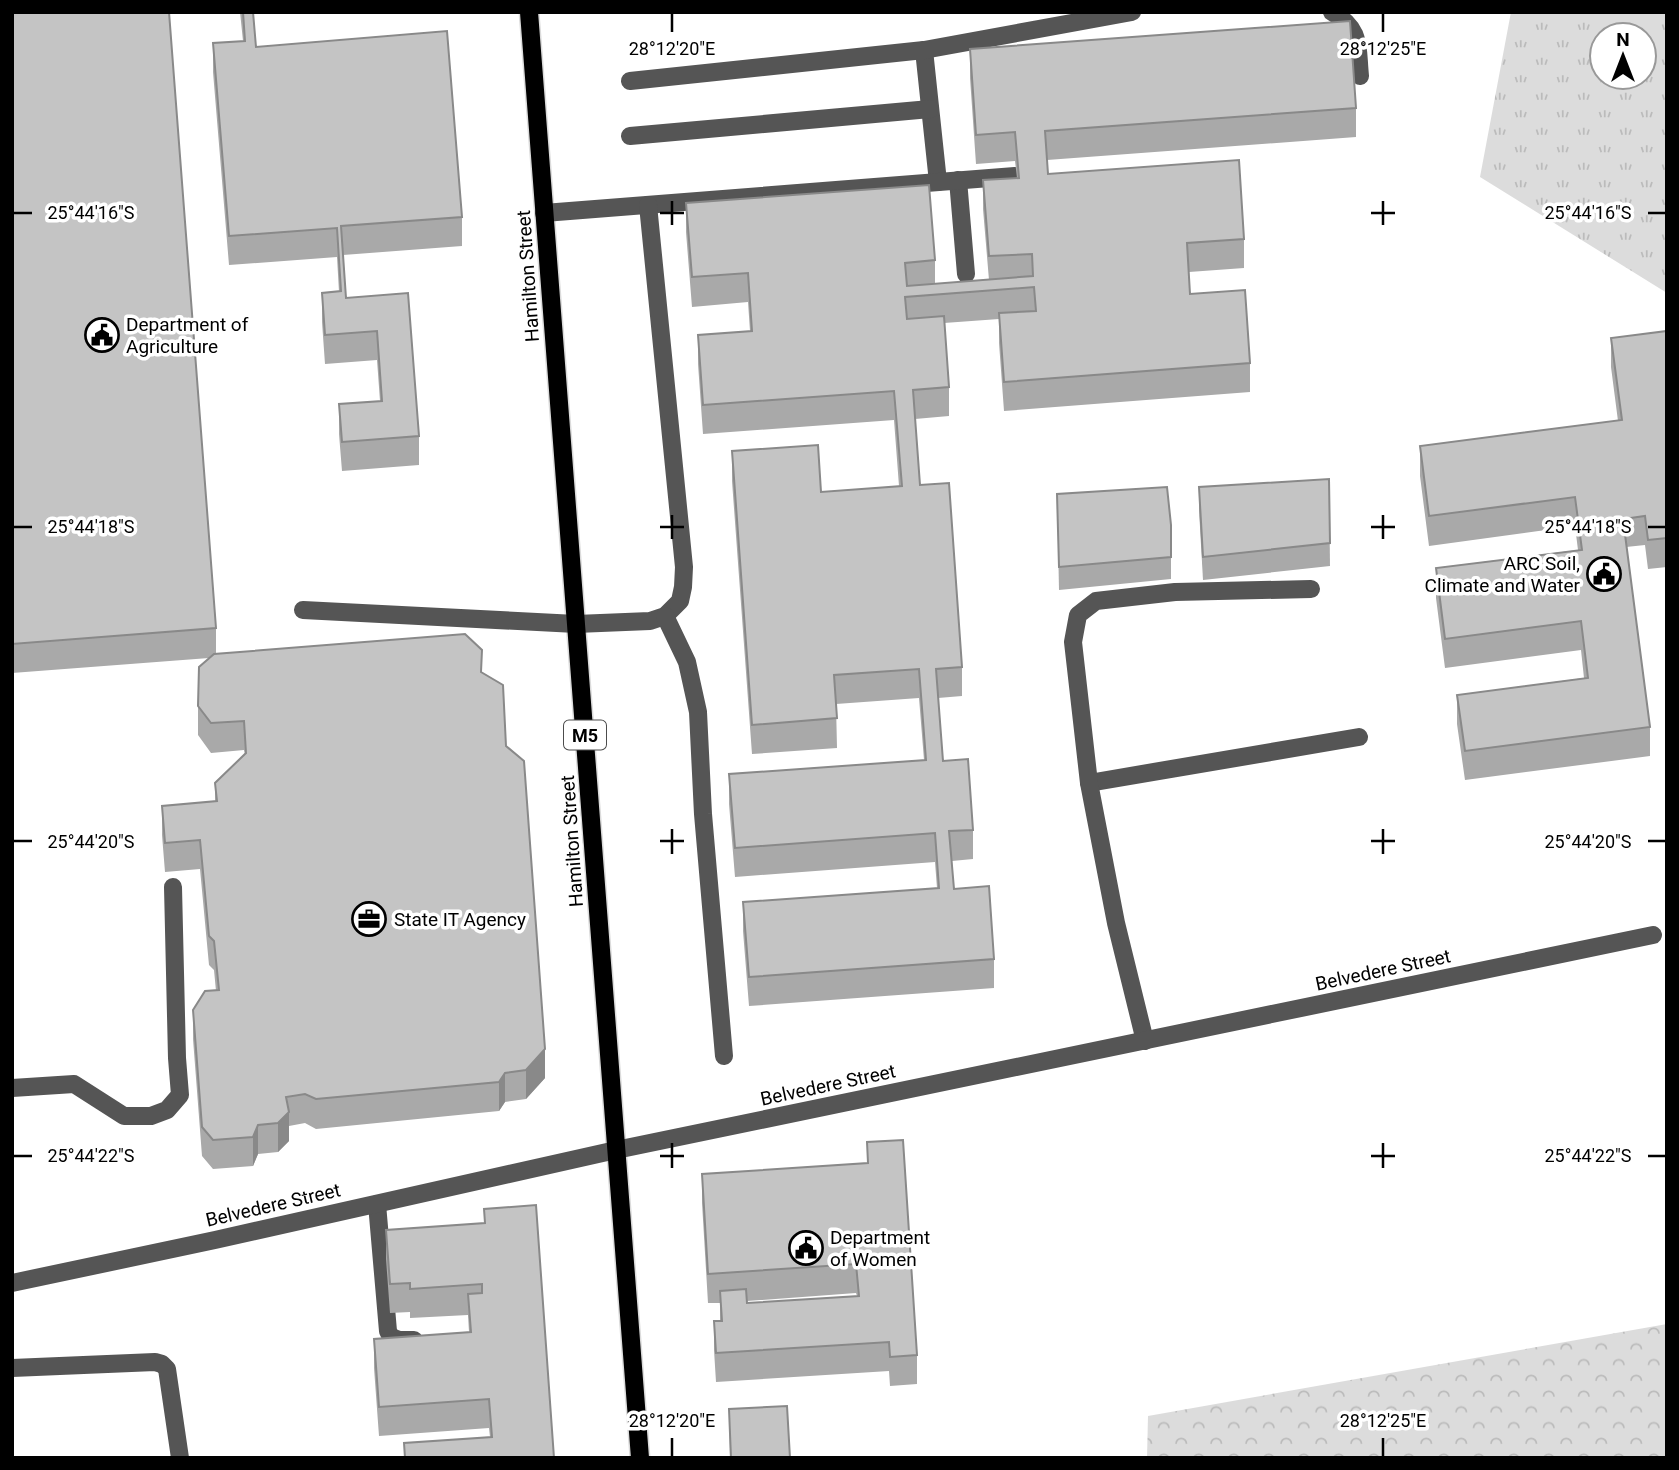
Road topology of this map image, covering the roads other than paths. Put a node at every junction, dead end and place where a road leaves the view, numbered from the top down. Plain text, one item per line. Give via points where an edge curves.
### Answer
1 (528, 12) edge
2 (1132, 12) edge
3 (1332, 12) edge
4 (924, 50) junction
5 (1360, 76) dead end
6 (630, 81) dead end
7 (930, 109) junction
8 (630, 136) dead end
9 (1015, 176) edge
10 (958, 180) junction
11 (938, 181) junction
12 (648, 205) junction
13 (544, 213) junction
14 (965, 274) dead end
15 (1311, 589) dead end
16 (303, 610) dead end
17 (665, 616) junction
18 (576, 624) junction
19 (1359, 737) dead end
20 (1089, 783) junction
21 (173, 887) dead end
22 (1653, 935) dead end
23 (1145, 1041) junction
24 (724, 1056) dead end
25 (12, 1088) edge
26 (616, 1150) junction
27 (377, 1204) junction
28 (12, 1283) edge
29 (426, 1339) edge
30 (12, 1368) edge
31 (180, 1458) edge
32 (639, 1458) edge

1 - 13 main road, Hamilton Street / M5
2 - 4 street
3 - 5 street via 1355,32
4 - 6 street
4 - 7 street
7 - 8 street
7 - 11 street
9 - 10 street
10 - 11 street
10 - 14 street
11 - 12 street
12 - 13 street
12 - 17 street via 684,567 680,601
13 - 18 main road, Hamilton Street / M5
15 - 20 street via 1175,592 1096,601 1078,615 1073,642
16 - 18 street
17 - 18 street via 650,621
17 - 24 street via 687,662 698,712
18 - 26 main road, Hamilton Street / M5
19 - 20 street
20 - 23 street
21 - 25 street via 180,1095 167,1110 151,1116 124,1116 74,1083
22 - 23 street, Belvedere Street
23 - 26 street, Belvedere Street
26 - 27 street, Belvedere Street
26 - 32 main road, Hamilton Street / M5
27 - 28 street, Belvedere Street
27 - 29 street via 388,1331 399,1340
30 - 31 street via 162,1364 167,1369

